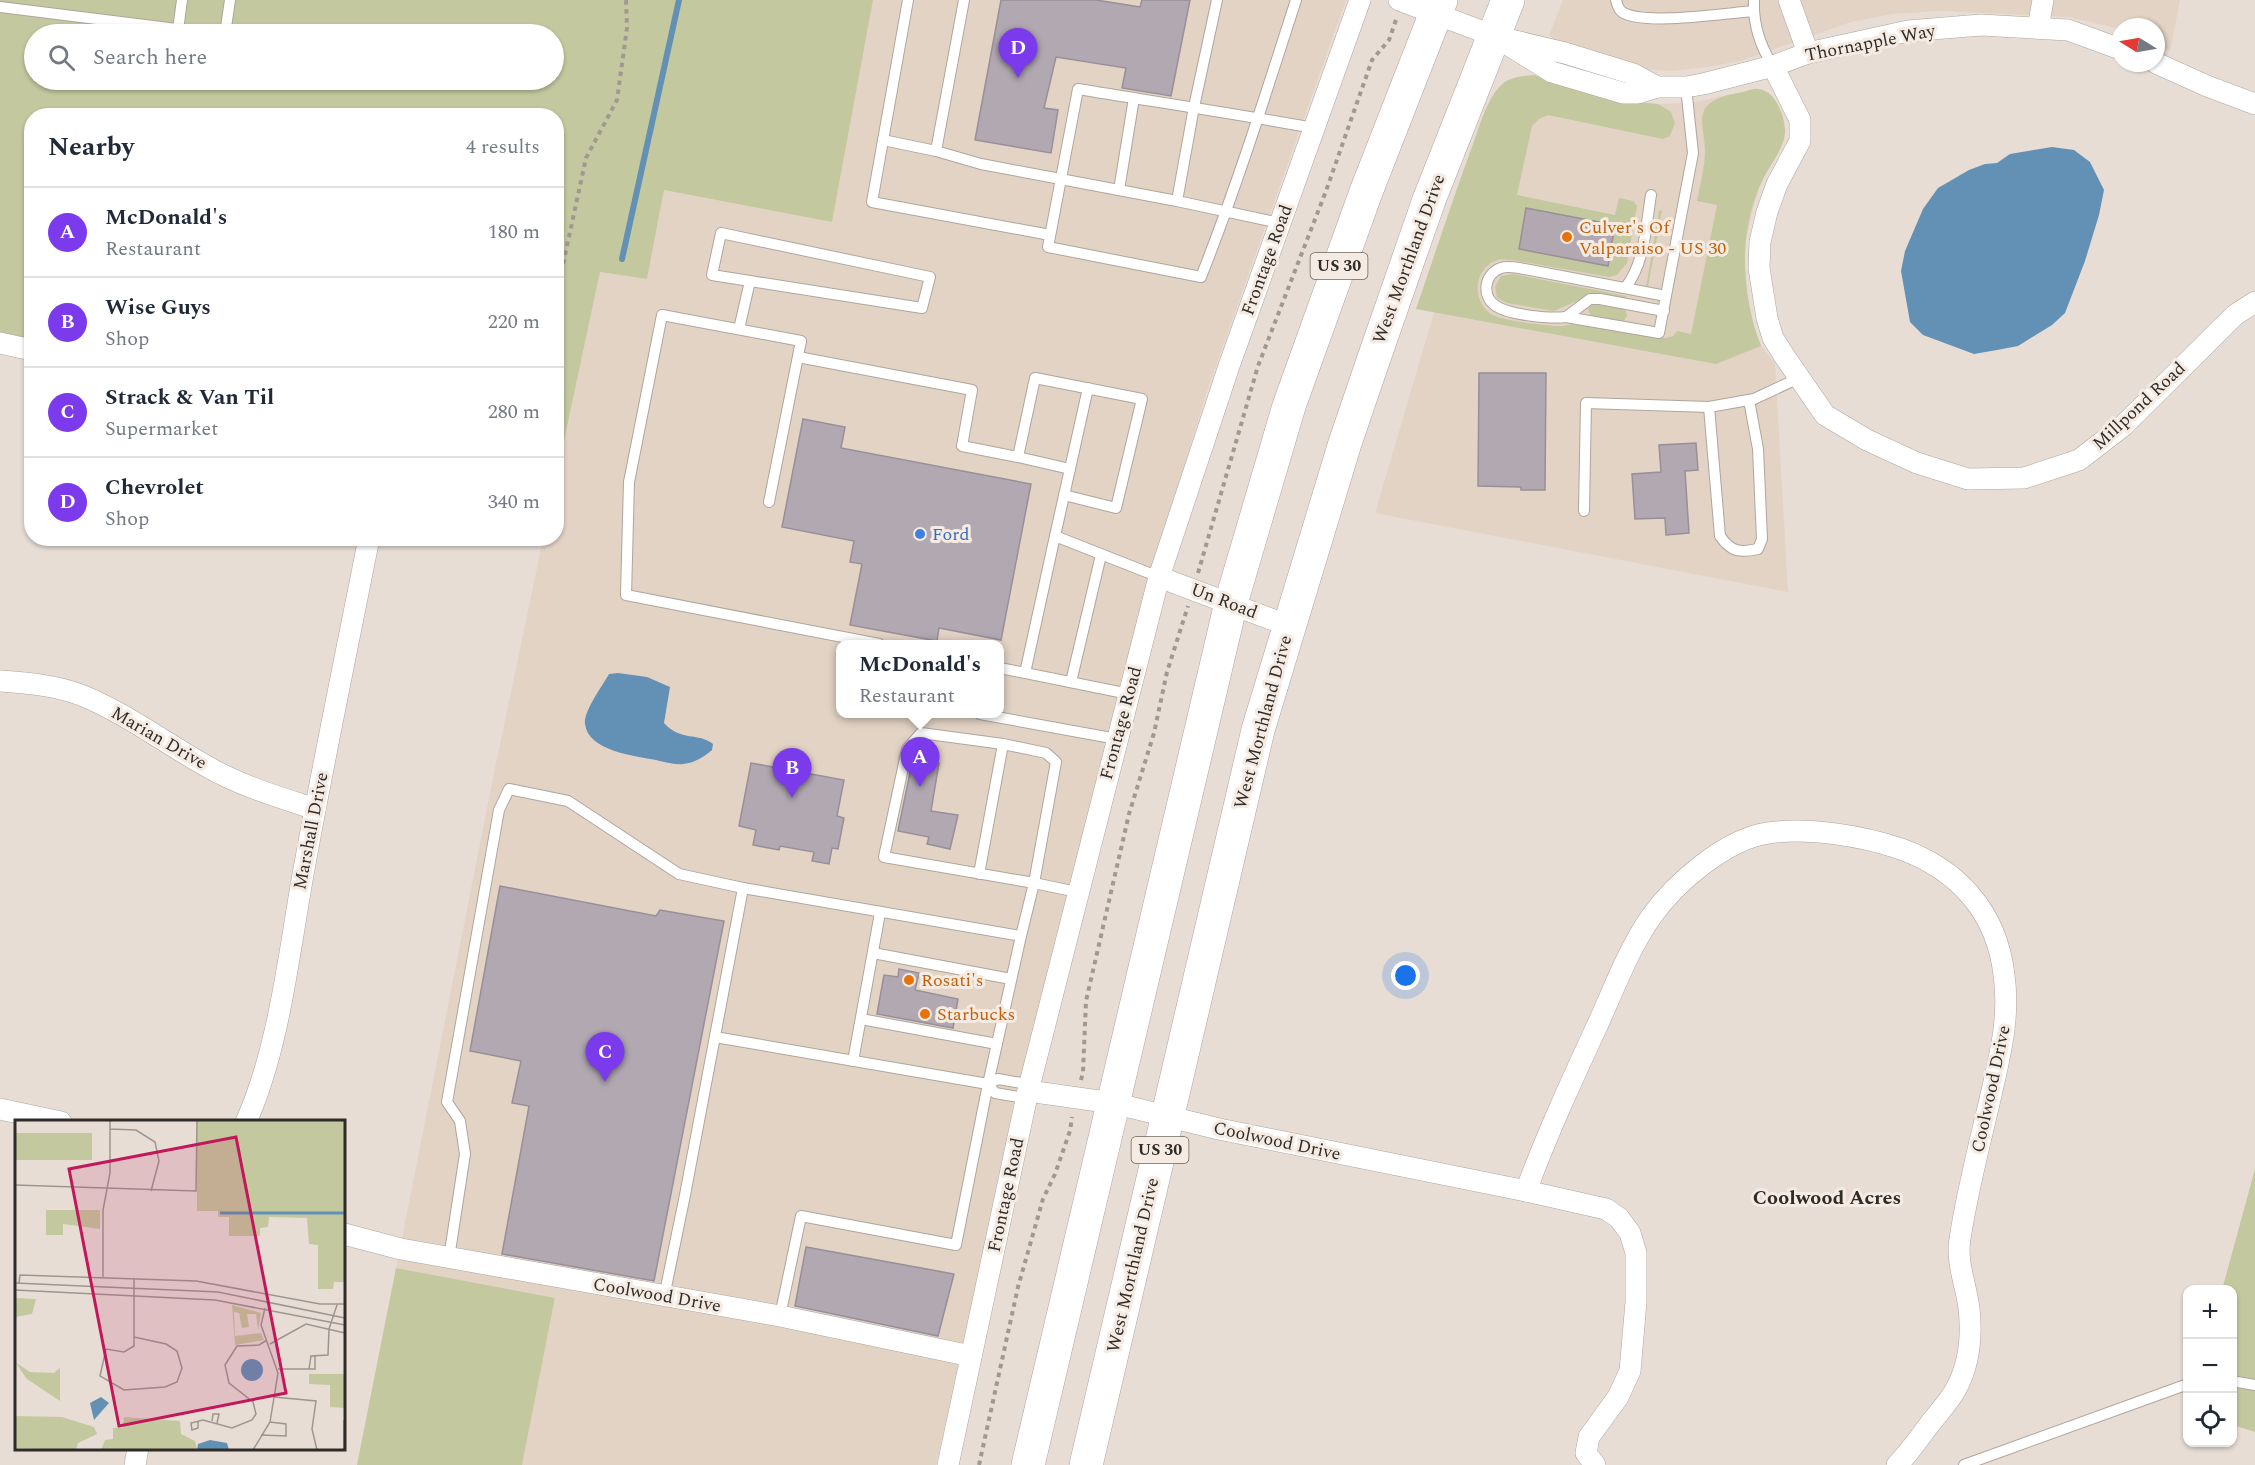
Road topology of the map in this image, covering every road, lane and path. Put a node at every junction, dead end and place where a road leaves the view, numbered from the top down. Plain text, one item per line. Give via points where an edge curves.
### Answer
1 (182, 0) edge
2 (230, 0) edge
3 (626, 0) edge
4 (908, 0) edge
5 (964, 0) edge
6 (1217, 0) edge
7 (1296, 0) edge
8 (1360, 0) edge
9 (1508, 0) edge
10 (1616, 0) edge
11 (1790, 0) edge
12 (2043, 0) edge
13 (1401, 1) edge
14 (1754, 5) edge
15 (1438, 6) edge
16 (0, 8) edge
17 (129, 24) edge
18 (179, 24) edge
19 (226, 24) edge
20 (2038, 28) junction
21 (1494, 36) junction
22 (2111, 46) edge
23 (1808, 53) junction
24 (1773, 66) junction
25 (2165, 67) edge
26 (1686, 87) junction
27 (1134, 98) junction
28 (2255, 104) edge
29 (1194, 107) junction
30 (1258, 118) junction
31 (1314, 128) junction
32 (883, 140) junction
33 (936, 151) junction
34 (1062, 180) junction
35 (1119, 190) junction
36 (1651, 195) dead end
37 (1177, 201) junction
38 (1227, 211) junction
39 (1280, 223) junction
40 (1050, 235) junction
41 (564, 260) edge
42 (750, 281) junction
43 (1625, 288) junction
44 (1666, 296) junction
45 (2255, 302) edge
46 (1664, 311) junction
47 (1566, 317) junction
48 (740, 329) junction
49 (0, 343) edge
50 (24, 348) edge
51 (798, 357) junction
52 (1799, 378) junction
53 (1088, 388) junction
54 (1749, 400) junction
55 (1709, 407) junction
56 (1018, 458) junction
57 (1070, 469) junction
58 (1064, 495) junction
59 (768, 502) dead end
60 (1584, 511) dead end
61 (1055, 536) junction
62 (367, 546) edge
63 (1101, 555) junction
64 (1159, 577) junction
65 (1193, 589) junction
66 (1231, 603) junction
67 (1289, 627) junction
68 (854, 640) edge
69 (1004, 669) edge
70 (1025, 673) junction
71 (0, 681) edge
72 (1071, 682) junction
73 (1129, 694) junction
74 (1002, 718) edge
75 (1117, 739) junction
76 (1003, 744) junction
77 (315, 809) junction
78 (979, 874) junction
79 (1034, 883) junction
80 (743, 888) junction
81 (1077, 892) junction
82 (880, 913) junction
83 (1021, 936) junction
84 (873, 953) junction
85 (1011, 979) junction
86 (861, 1019) junction
87 (715, 1037) junction
88 (997, 1044) junction
89 (853, 1061) junction
90 (987, 1084) junction
91 (1028, 1091) junction
92 (1075, 1098) junction
93 (1113, 1103) junction
94 (0, 1109) edge
95 (1168, 1116) junction
96 (52, 1120) edge
97 (247, 1120) edge
98 (1526, 1191) junction
99 (345, 1234) edge
100 (449, 1258) junction
101 (664, 1297) junction
102 (780, 1316) junction
103 (971, 1356) junction
104 (2237, 1382) edge
105 (2255, 1384) edge
106 (2183, 1385) edge
107 (138, 1450) edge
108 (1900, 1464) edge
109 (135, 1465) edge
110 (948, 1465) edge
111 (979, 1465) edge
112 (1028, 1465) edge
113 (1086, 1465) edge
114 (1594, 1465) edge
115 (1964, 1465) edge

1 - 18 lane
2 - 19 lane
3 - 41 path via 627,28 617,100 586,158
4 - 32 lane
5 - 33 lane
6 - 29 lane
7 - 30 lane
8 - 31 street, Frontage Road
9 - 21 highway, West Morthland Drive / US 30
10 - 14 lane via 1623,13 1636,17 1667,18
11 - 23 street
12 - 20 street
13 - 15 street, Thornapple Way
13 - 65 path via 1389,40 1372,60 1262,356
14 - 24 lane via 1759,41
15 - 21 street, Thornapple Way
15 - 66 highway, US 30 via 1289,406
16 - 17 lane
20 - 22 street, Thornapple Way via 2068,30
20 - 23 street, Thornapple Way via 1981,25 1908,31
21 - 26 street, Thornapple Way via 1633,74 1657,87
21 - 67 highway, West Morthland Drive / US 30 via 1429,200 1345,443
23 - 24 street, Thornapple Way
24 - 26 street, Thornapple Way
24 - 52 street, Millpond Road via 1800,120 1800,141 1767,212 1759,268 1773,338
25 - 28 street
26 - 44 lane via 1693,153
27 - 29 lane
27 - 34 lane via 1078,89
27 - 35 lane
29 - 30 lane
29 - 37 lane
30 - 31 lane
30 - 38 lane
31 - 39 street, Frontage Road
32 - 33 lane
32 - 40 lane via 872,202
33 - 34 lane
34 - 35 lane
34 - 40 lane
35 - 37 lane
36 - 43 lane via 1638,266
37 - 38 lane
38 - 39 lane
38 - 40 lane via 1201,277 1048,247
39 - 64 street, Frontage Road
42 - 42 lane via 712,275 721,233 930,277 922,308
42 - 48 lane
43 - 44 lane
43 - 47 lane via 1503,267 1493,272 1486,283 1487,296 1503,310 1553,319
44 - 46 lane
45 - 52 street, Millpond Road via 2235,315 2123,426 2079,460 2024,478 1968,479 1917,463 1825,415
46 - 47 lane via 1590,299
46 - 47 lane via 1659,333
48 - 51 lane via 801,341
48 - 68 lane via 662,315 629,482 626,595
49 - 50 street
51 - 56 lane via 972,390 962,446
51 - 59 lane
52 - 54 lane
53 - 56 lane via 1035,378
53 - 57 lane
53 - 58 lane via 1142,399 1116,508
54 - 55 lane
54 - 55 lane via 1758,449 1762,539 1758,549 1744,552 1727,546 1720,536
55 - 60 lane via 1586,403
56 - 57 lane
57 - 58 lane
58 - 61 lane
61 - 63 lane
61 - 70 lane
62 - 77 street, Marshall Drive
63 - 64 lane
63 - 72 lane
64 - 65 street, Un Road
64 - 73 street, Frontage Road
65 - 66 street, Un Road
65 - 92 path via 1130,813 1086,1001 1083,1072
66 - 67 street, Un Road
66 - 93 highway, US 30
67 - 95 highway, West Morthland Drive / US 30 via 1258,730
69 - 70 lane
70 - 72 lane
71 - 77 street, Marian Drive via 41,684 80,695 249,787
72 - 73 lane
73 - 75 street, Frontage Road
74 - 75 lane
75 - 81 street, Frontage Road
76 - 78 lane
76 - 78 lane via 921,733 907,749 884,856
76 - 79 lane via 1046,753 1056,762
77 - 97 street, Marshall Drive via 273,1038
78 - 79 lane
79 - 81 lane
79 - 83 lane
80 - 82 lane
80 - 87 lane
80 - 100 lane via 679,874 568,801 508,789 499,810 447,1102 460,1121 465,1154
81 - 91 street, Frontage Road
82 - 83 lane
82 - 84 lane
83 - 85 lane
84 - 85 lane
84 - 86 lane
85 - 88 lane
86 - 88 lane
86 - 89 lane
87 - 89 lane
87 - 101 lane
88 - 90 lane
89 - 90 lane
90 - 91 lane via 998,1079 1021,1083
90 - 102 lane via 956,1245 801,1216
91 - 92 street, Coolwood Drive
91 - 103 street, Frontage Road
92 - 93 street, Coolwood Drive
92 - 111 path via 1070,1131 1043,1199 1018,1287
93 - 95 street, Coolwood Drive
93 - 112 highway, US 30
94 - 96 street
95 - 98 street, Coolwood Drive
95 - 113 highway, West Morthland Drive / US 30
98 - 108 street, Coolwood Drive via 1639,935 1670,895 1700,867 1721,852 1766,833 1814,833 1866,839 1902,850 1950,875 1967,889 1991,926 2001,953 2007,1017 1958,1247 1970,1330 1965,1368 1955,1391
98 - 114 street, Coolwood Drive via 1606,1209 1630,1233 1636,1253 1630,1371 1618,1397 1588,1437 1586,1453
99 - 100 street, Coolwood Drive
100 - 101 street, Coolwood Drive
101 - 102 street, Coolwood Drive
102 - 103 street, Coolwood Drive
103 - 110 street, Frontage Road
104 - 105 lane
106 - 115 lane
107 - 109 street

